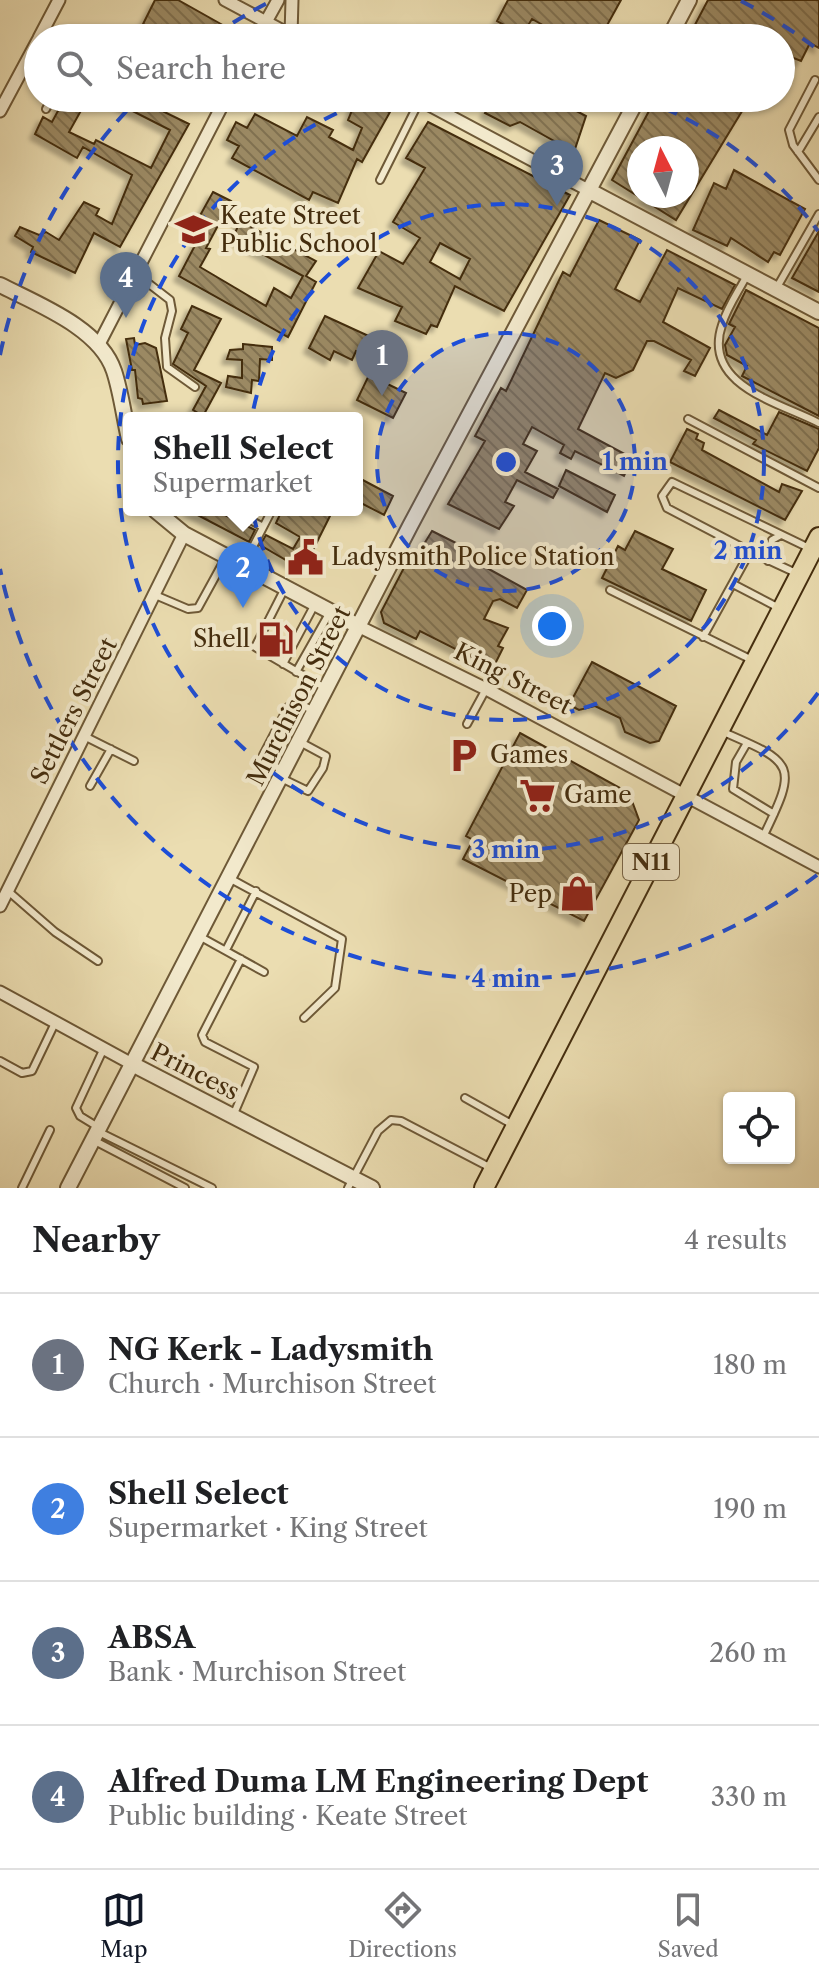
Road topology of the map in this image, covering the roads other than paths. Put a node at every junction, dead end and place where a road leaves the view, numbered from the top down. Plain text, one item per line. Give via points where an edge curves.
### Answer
1 (59, 0) edge
2 (225, 0) edge
3 (278, 0) edge
4 (292, 0) edge
5 (689, 0) edge
6 (265, 22) junction
7 (47, 24) edge
8 (269, 24) edge
9 (293, 24) edge
10 (676, 24) edge
11 (24, 67) edge
12 (815, 80) dead end
13 (0, 111) edge
14 (219, 112) edge
15 (412, 112) edge
16 (442, 112) edge
17 (631, 112) edge
18 (819, 117) edge
19 (798, 152) junction
20 (380, 180) dead end
21 (819, 180) edge
22 (590, 191) junction
23 (819, 214) edge
24 (135, 273) junction
25 (748, 274) junction
26 (0, 285) edge
27 (776, 289) junction
28 (819, 312) edge
29 (98, 346) junction
30 (195, 387) dead end
31 (123, 412) edge
32 (688, 419) dead end
33 (819, 423) edge
34 (819, 488) edge
35 (162, 516) edge
36 (243, 516) edge
37 (269, 516) edge
38 (263, 527) junction
39 (184, 534) junction
40 (781, 535) junction
41 (816, 543) edge
42 (755, 554) junction
43 (226, 557) junction
44 (768, 561) junction
45 (243, 566) junction
46 (799, 575) junction
47 (733, 584) junction
48 (285, 588) junction
49 (610, 590) dead end
50 (155, 595) junction
51 (315, 604) junction
52 (781, 609) junction
53 (330, 612) junction
54 (360, 627) junction
55 (703, 637) junction
56 (754, 661) junction
57 (283, 664) junction
58 (296, 672) junction
59 (327, 689) junction
60 (486, 689) junction
61 (316, 712) junction
62 (467, 724) dead end
63 (718, 730) junction
64 (86, 737) junction
65 (300, 742) junction
66 (747, 743) junction
67 (111, 749) junction
68 (134, 761) dead end
69 (283, 775) junction
70 (90, 786) dead end
71 (685, 794) junction
72 (774, 814) junction
73 (762, 837) junction
74 (819, 867) edge
75 (229, 878) junction
76 (8, 891) junction
77 (256, 891) junction
78 (0, 906) edge
79 (199, 936) junction
80 (226, 950) junction
81 (241, 959) junction
82 (98, 961) dead end
83 (264, 972) dead end
84 (0, 992) edge
85 (304, 1018) dead end
86 (55, 1022) junction
87 (104, 1048) junction
88 (0, 1061) edge
89 (132, 1064) junction
90 (465, 1098) dead end
91 (233, 1116) junction
92 (518, 1128) junction
93 (50, 1130) dead end
94 (96, 1133) junction
95 (494, 1170) junction
96 (350, 1183) edge
97 (169, 1185) edge
98 (22, 1188) edge
99 (68, 1188) edge
100 (185, 1188) edge
101 (212, 1188) edge
102 (372, 1188) edge
103 (484, 1188) edge

1 - 7 street
2 - 6 street
3 - 6 street
4 - 9 street
5 - 10 street
6 - 8 street
11 - 13 street
12 - 19 lane via 789,130
14 - 24 street
15 - 20 lane
16 - 22 street
17 - 22 street, Murchison Street
18 - 19 lane
19 - 21 lane
22 - 25 street
22 - 54 street, Murchison Street
23 - 27 lane
24 - 29 street
24 - 30 lane via 170,300 167,367
25 - 27 street
25 - 33 lane via 721,327 723,367 736,382
26 - 29 street
27 - 28 street
29 - 31 street via 114,371
32 - 34 lane
35 - 39 street, King Street
36 - 38 lane
37 - 38 lane
38 - 45 lane
39 - 43 street, King Street
39 - 50 street, Settlers Street
40 - 41 lane
40 - 42 lane via 672,482 662,496 667,508
40 - 44 lane via 768,546
41 - 46 highway, N11
42 - 44 lane
42 - 47 lane via 743,563
43 - 45 street, King Street
43 - 50 lane via 198,608
44 - 46 lane
45 - 48 street, King Street
46 - 52 highway, N11
47 - 52 lane
47 - 55 lane
48 - 51 street, King Street
48 - 57 lane via 255,645
49 - 55 lane
50 - 64 street, Settlers Street
51 - 53 street, King Street
51 - 57 lane
52 - 56 highway, N11
53 - 54 street, King Street
53 - 58 lane
54 - 59 street, Murchison Street
54 - 60 street, King Street
55 - 56 lane
56 - 63 highway, N11
57 - 58 lane
58 - 59 lane
59 - 61 street, Murchison Street
60 - 62 lane
60 - 71 street, King Street
61 - 65 street, Murchison Street
61 - 69 lane via 290,704 268,744 265,760
63 - 66 lane
63 - 71 highway, N11
64 - 67 lane
64 - 76 street, Settlers Street
65 - 69 street, Murchison Street
65 - 69 lane via 326,756 323,768 308,791
66 - 72 lane via 786,769
66 - 72 lane via 736,762 733,789
67 - 68 lane
67 - 70 lane
69 - 75 street, Murchison Street
71 - 73 street, King Street
71 - 92 highway, N11
72 - 73 lane
73 - 74 street, King Street
75 - 77 lane
75 - 79 street, Murchison Street
76 - 78 street, Settlers Street
76 - 82 lane
77 - 80 lane
77 - 85 lane via 342,939 335,988
79 - 80 lane
79 - 89 street, Murchison Street
80 - 81 lane
81 - 83 lane
81 - 91 lane via 202,1035 203,1041 254,1067
84 - 86 street, Princess
86 - 87 street, Princess
86 - 88 lane via 32,1071 22,1073
87 - 89 street, Princess
87 - 94 lane via 76,1108
89 - 91 street, Princess
89 - 94 street, Murchison Street
90 - 92 lane
91 - 96 street, Princess
92 - 95 highway, N11
93 - 98 lane
94 - 97 lane
94 - 99 street, Murchison Street
94 - 101 lane
95 - 96 lane via 395,1120 382,1126
95 - 103 highway, N11
96 - 102 street, Princess
97 - 100 lane

